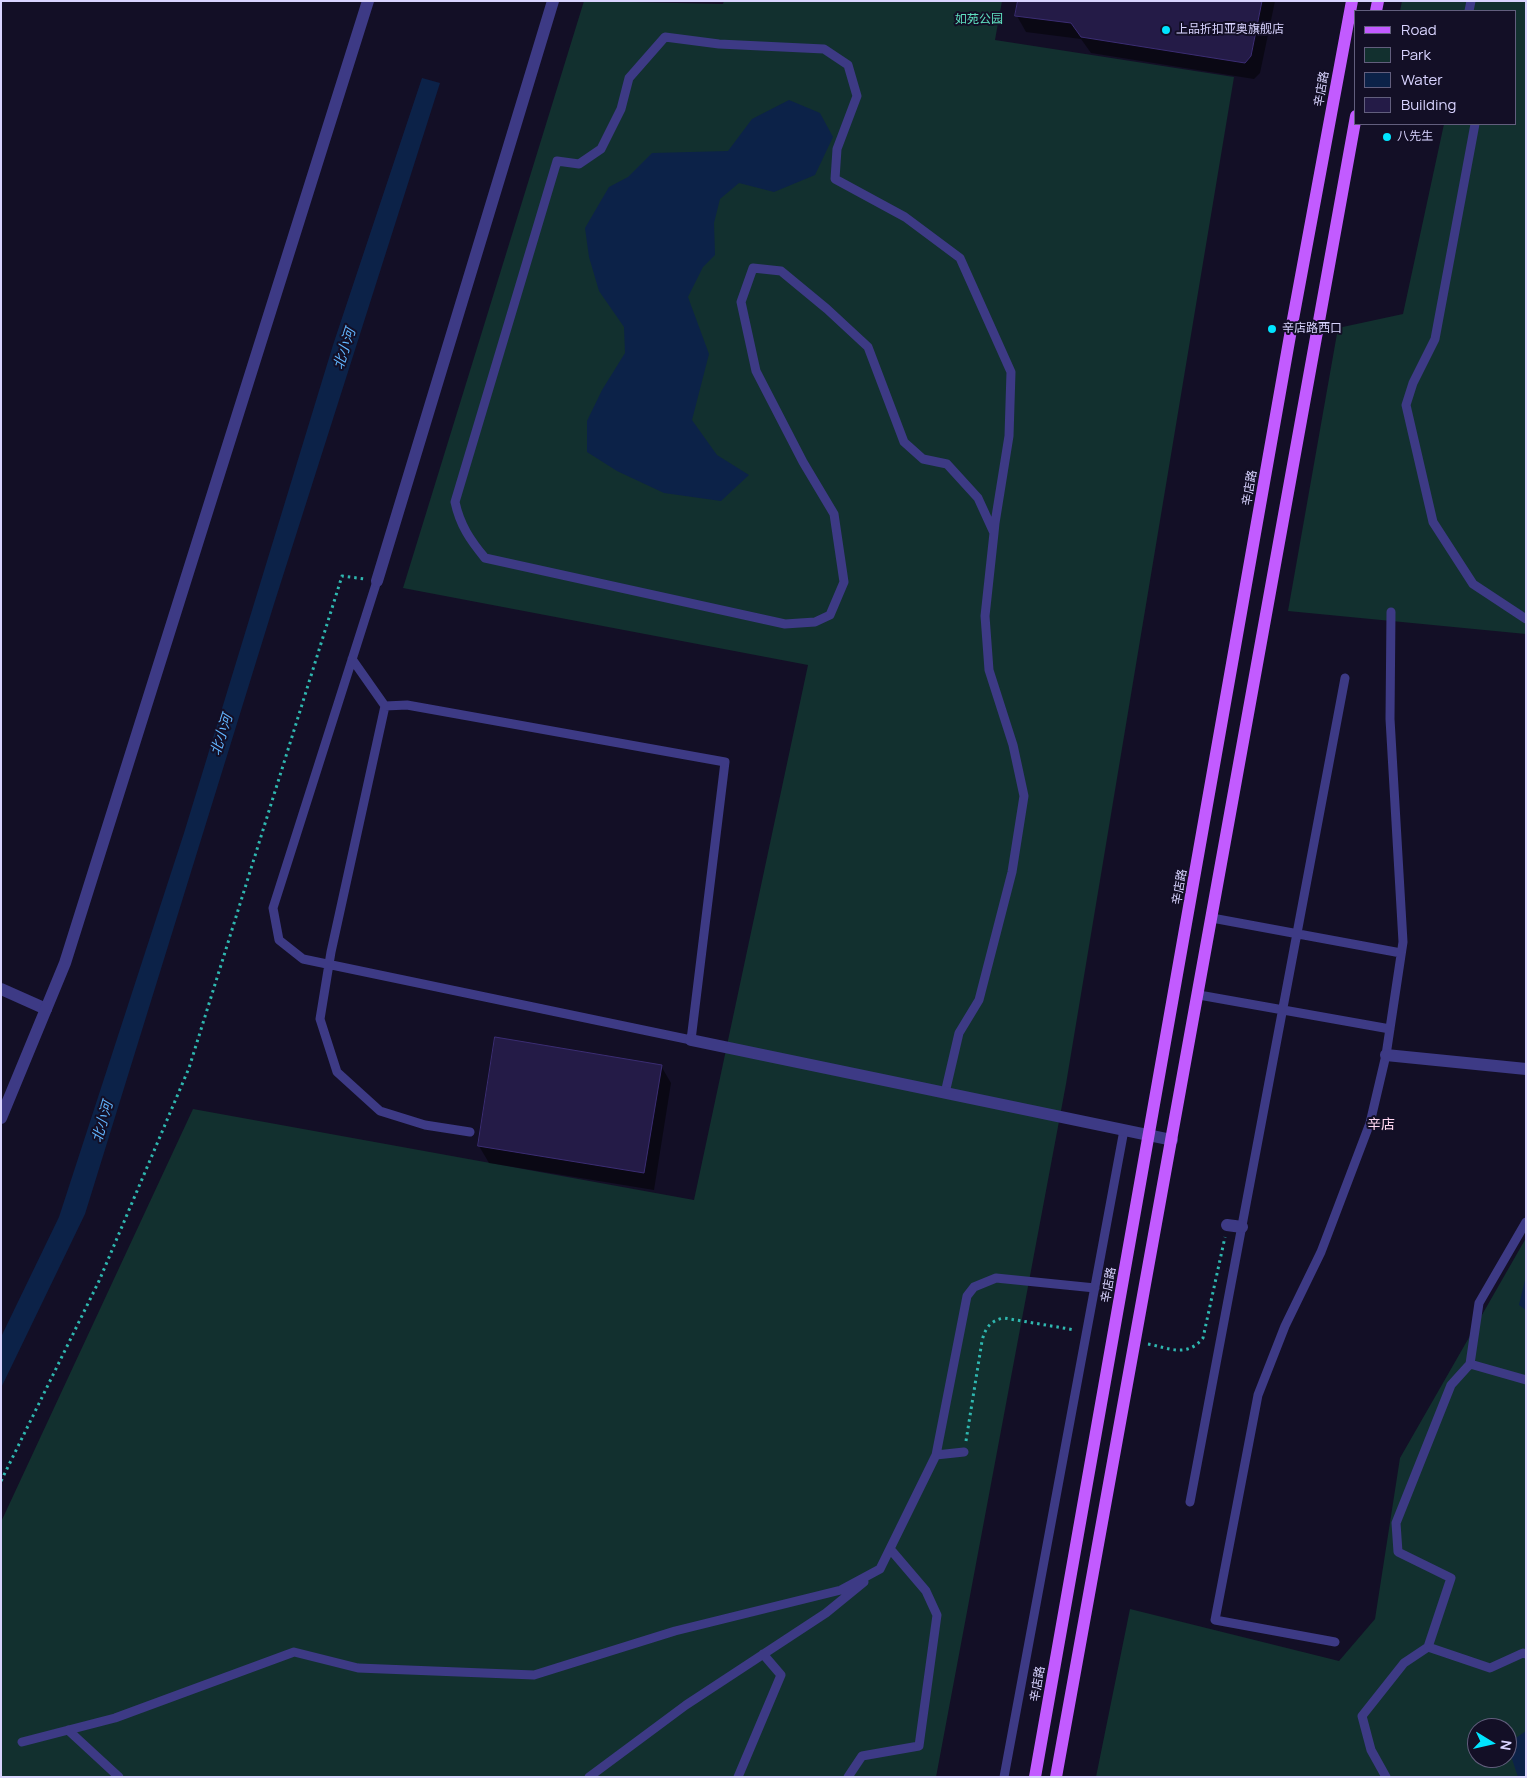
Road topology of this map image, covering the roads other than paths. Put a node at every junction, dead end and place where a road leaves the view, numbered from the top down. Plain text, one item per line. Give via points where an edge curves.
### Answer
1 (368, 1) edge
2 (554, 1) edge
3 (1352, 1) edge
4 (1354, 125) edge
5 (1475, 125) edge
6 (994, 532) junction
7 (377, 580) joint
8 (1390, 612) dead end
9 (1526, 619) edge
10 (352, 659) junction
11 (1345, 678) dead end
12 (384, 706) junction
13 (1212, 918) junction
14 (1297, 933) junction
15 (1401, 953) junction
16 (1, 989) edge
17 (1199, 995) junction
18 (46, 1010) junction
19 (1282, 1010) junction
20 (1390, 1029) junction
21 (692, 1040) junction
22 (1386, 1055) junction
23 (1526, 1069) edge
24 (945, 1093) junction
25 (1, 1118) edge
26 (1124, 1130) junction
27 (470, 1132) dead end
28 (1150, 1136) junction
29 (1172, 1140) junction
30 (1526, 1222) edge
31 (1227, 1225) dead end
32 (1242, 1227) junction
33 (1095, 1288) junction
34 (1470, 1364) junction
35 (1526, 1380) edge
36 (964, 1452) dead end
37 (936, 1455) junction
38 (1190, 1502) dead end
39 (890, 1550) junction
40 (880, 1568) junction
41 (1335, 1642) dead end
42 (1428, 1647) junction
43 (763, 1654) junction
44 (1526, 1654) edge
45 (68, 1730) junction
46 (22, 1742) dead end
47 (119, 1777) edge
48 (589, 1777) edge
49 (738, 1777) edge
50 (848, 1777) edge
51 (1004, 1777) edge
52 (1035, 1777) edge
53 (1056, 1777) edge
54 (1386, 1777) edge

1 - 18 street via 65,963
2 - 7 street
3 - 28 main road, 辛店路
4 - 13 main road
5 - 9 lane via 1435,339 1406,405 1433,522 1472,584
6 - 6 lane via 978,498 947,464 923,459 904,442 868,347 781,271 753,268 741,302 756,371 834,514 844,582 830,615 815,622 785,624 485,558 468,537 455,502 557,161 579,164 601,149 621,109 629,78 665,37 719,44 824,49 848,65 857,96 837,149 835,179 905,217 960,258 1011,372 1009,436
6 - 24 lane via 984,616 988,670 1013,745 1024,796 1012,872 979,1000 959,1033
7 - 10 lane
8 - 15 lane via 1390,719 1403,942
10 - 12 lane
10 - 21 lane via 273,908 279,940 303,959
11 - 14 lane
12 - 21 lane via 407,705 725,762
12 - 27 lane via 331,952 320,1019 337,1072 380,1111 425,1125
13 - 14 lane
13 - 17 main road
14 - 15 lane
14 - 19 lane
15 - 20 lane
16 - 18 street
17 - 19 lane
17 - 29 main road
18 - 25 street
19 - 20 lane
19 - 32 lane
20 - 22 lane
21 - 24 street
22 - 23 street
22 - 41 lane via 1370,1123 1325,1243 1285,1326 1258,1395 1215,1620
24 - 26 street
26 - 28 street
26 - 33 lane
28 - 29 street
28 - 52 main road, 辛店路
29 - 53 main road
30 - 34 lane via 1479,1303
31 - 32 street
32 - 38 lane
33 - 37 lane via 996,1278 974,1287 967,1296
33 - 51 lane
34 - 35 lane
34 - 42 lane via 1451,1385 1396,1523 1398,1552 1451,1578
36 - 37 lane
37 - 39 lane
39 - 40 lane
39 - 50 lane via 926,1591 937,1615 919,1746 862,1756
40 - 43 lane via 826,1613
40 - 45 lane via 840,1590 675,1631 534,1675 358,1668 294,1652 115,1718
42 - 44 lane via 1490,1668
42 - 54 lane via 1404,1663 1362,1716 1371,1750
43 - 48 lane via 686,1705
43 - 49 lane via 781,1675
45 - 46 lane
45 - 47 lane

